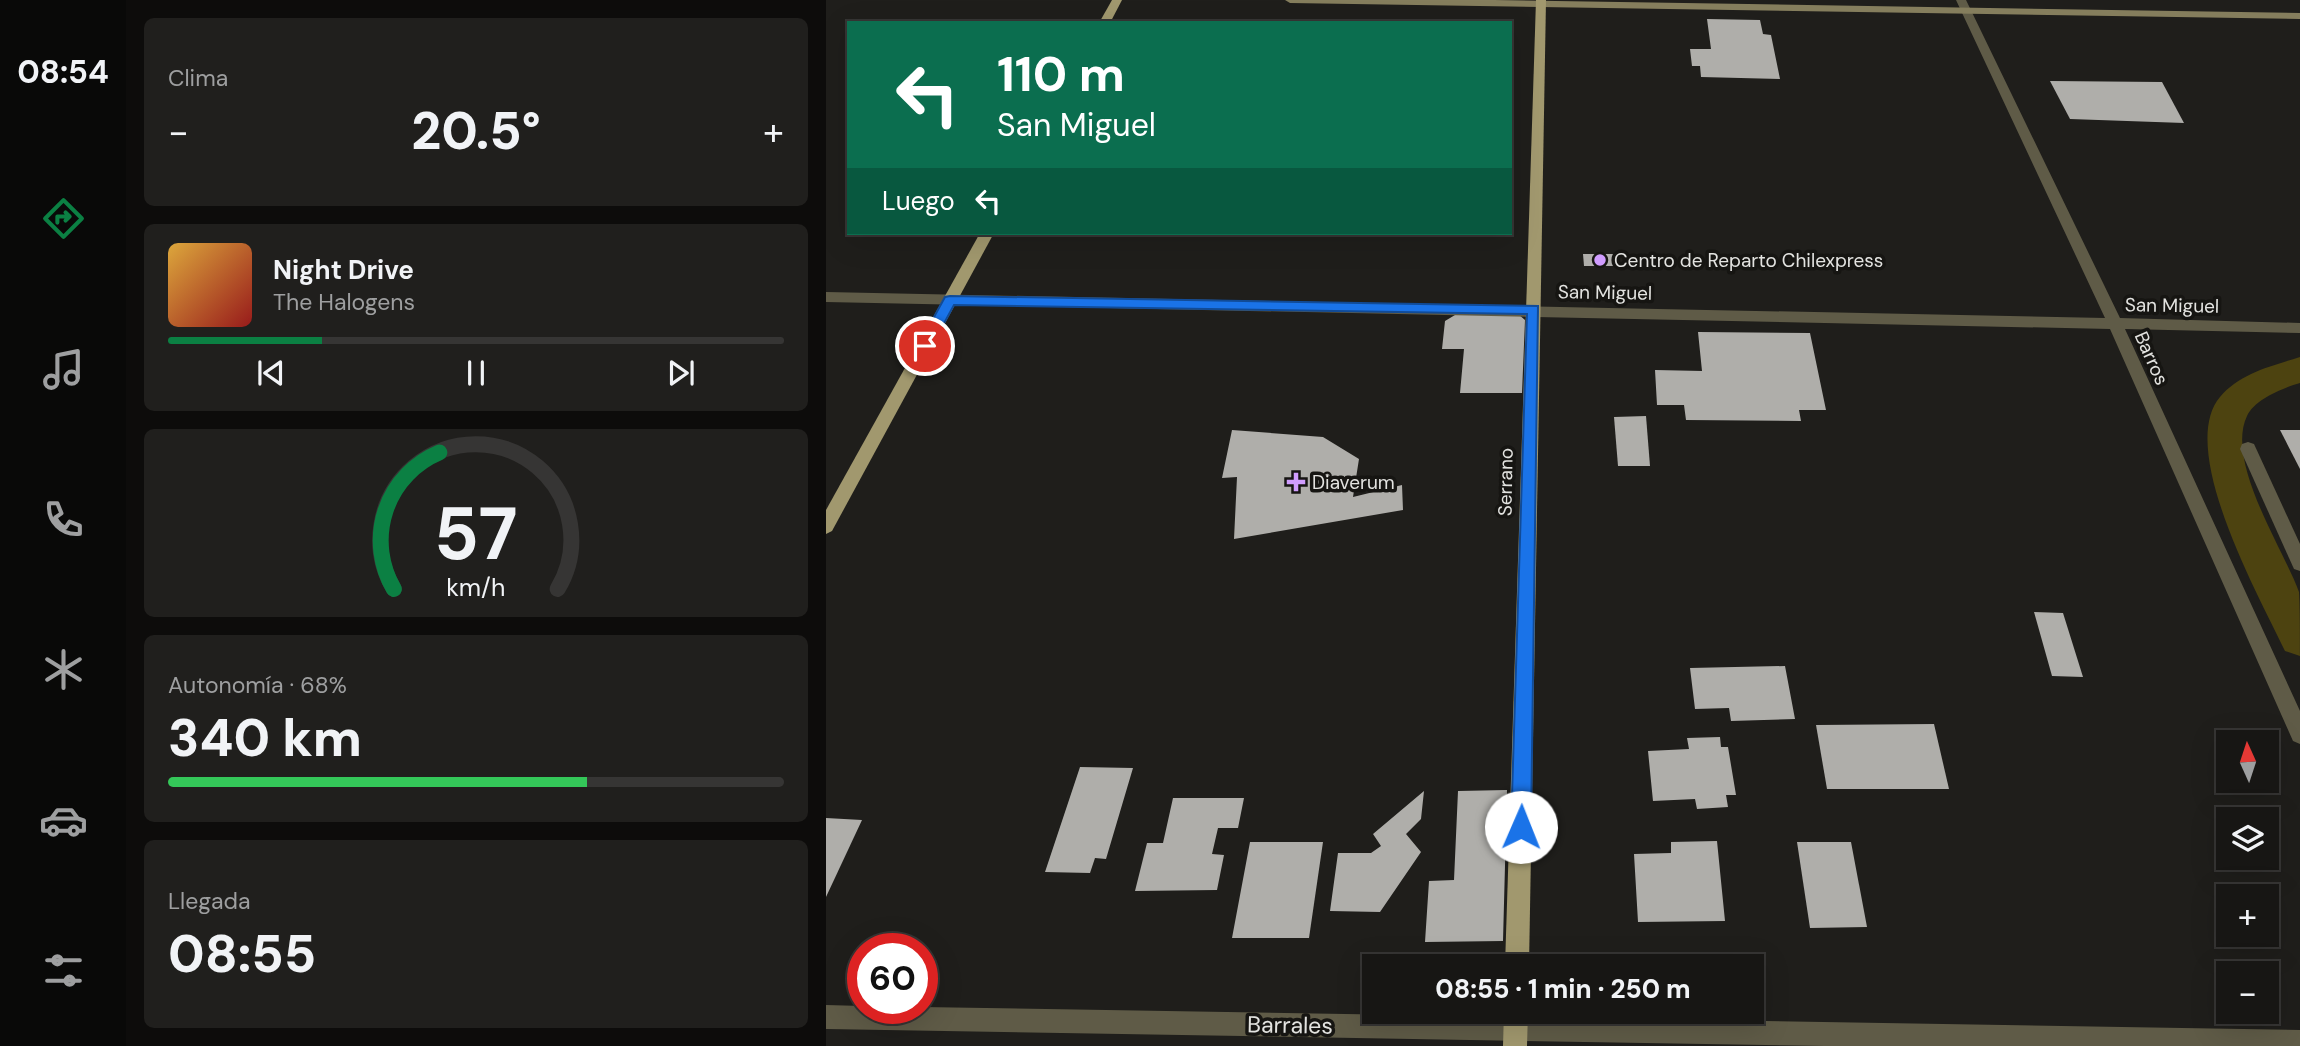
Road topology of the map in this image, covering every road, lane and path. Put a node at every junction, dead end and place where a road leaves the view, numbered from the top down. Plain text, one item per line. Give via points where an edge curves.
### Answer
1 (1116, 0) edge
2 (1290, 0) edge
3 (1541, 2) edge
4 (1964, 5) edge
5 (2300, 16) edge
6 (1105, 21) edge
7 (986, 235) edge
8 (826, 298) edge
9 (950, 300) junction
10 (1534, 309) junction
11 (2115, 323) junction
12 (2300, 328) edge
13 (2248, 449) dead end
14 (826, 526) edge
15 (2300, 563) edge
16 (2300, 734) edge
17 (1517, 954) edge
18 (826, 1017) edge
19 (1516, 1029) edge
20 (2300, 1042) edge

1 - 6 main road
2 - 3 main road
3 - 4 main road
3 - 10 main road, Serrano
4 - 5 main road
4 - 11 street, Barros
7 - 9 main road
8 - 9 street, San Miguel
9 - 10 street, San Miguel
9 - 14 main road
10 - 11 street, San Miguel
10 - 17 main road, Serrano
11 - 12 street, San Miguel
11 - 16 street, Barros
13 - 15 street
18 - 19 street, Barrales
19 - 20 street, Barrales

